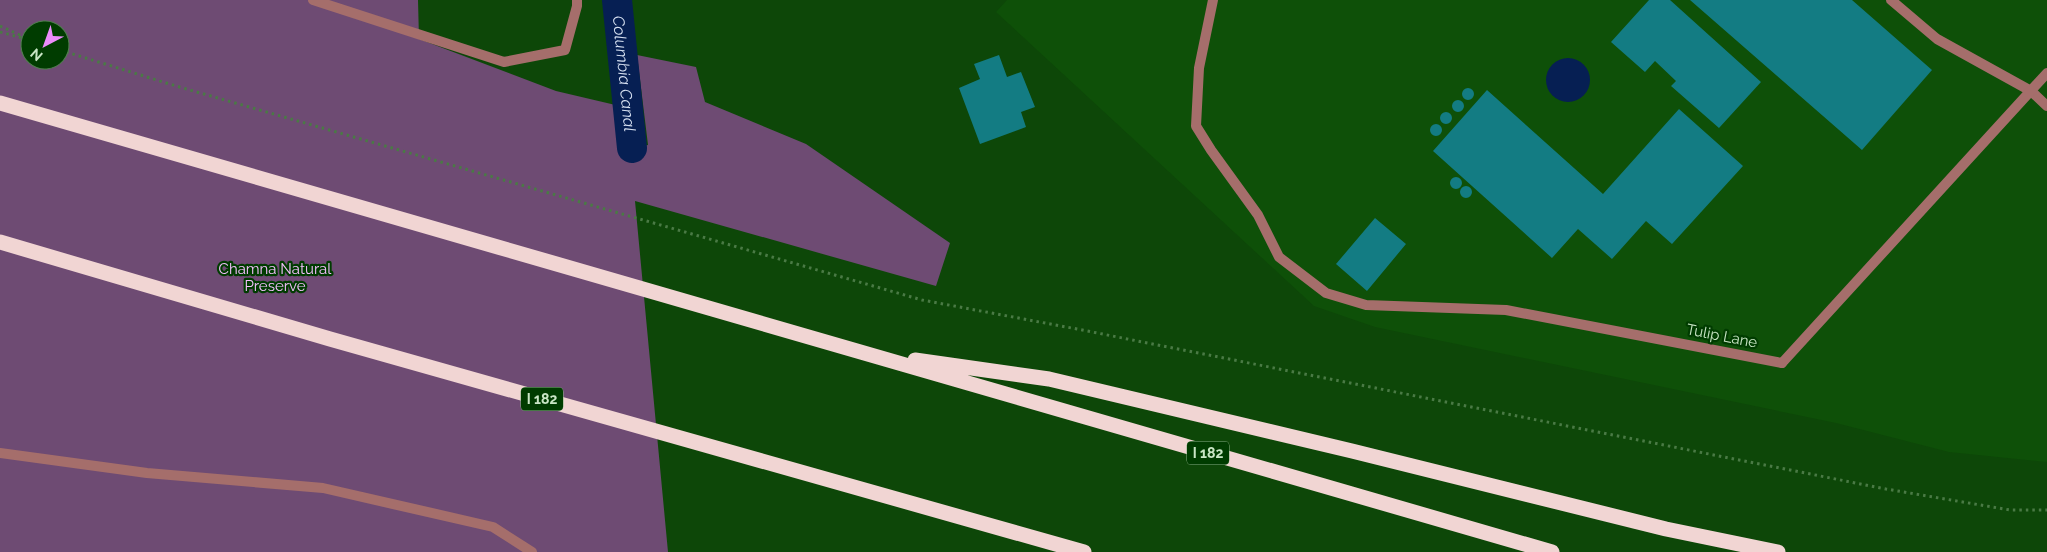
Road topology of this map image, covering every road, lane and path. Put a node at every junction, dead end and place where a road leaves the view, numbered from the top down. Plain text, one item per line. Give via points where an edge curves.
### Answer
1 (313, 0) edge
2 (577, 0) edge
3 (1213, 0) edge
4 (1891, 0) edge
5 (0, 26) edge
6 (0, 32) edge
7 (20, 36) edge
8 (20, 38) edge
9 (70, 53) edge
10 (2047, 73) edge
11 (2031, 91) junction
12 (0, 103) edge
13 (2047, 106) edge
14 (0, 242) edge
15 (864, 354) junction
16 (0, 453) edge
17 (2047, 510) edge
18 (532, 552) edge
19 (1084, 552) edge
20 (1552, 552) edge
21 (1778, 552) edge

1 - 2 street via 504,62 565,50
3 - 11 street, Tulip Lane via 1199,68 1196,126 1258,215 1279,257 1326,293 1366,305 1506,310 1782,363
4 - 11 street via 1937,39
5 - 7 path
6 - 8 path
9 - 17 path via 922,300 1886,489 2010,510
10 - 11 street, Tulip Lane
11 - 13 street
12 - 15 highway, I 182
14 - 19 highway, I 182 via 330,339
15 - 20 highway, I 182
15 - 21 highway via 1049,378 1666,529
16 - 18 street via 147,473 324,488 493,527

